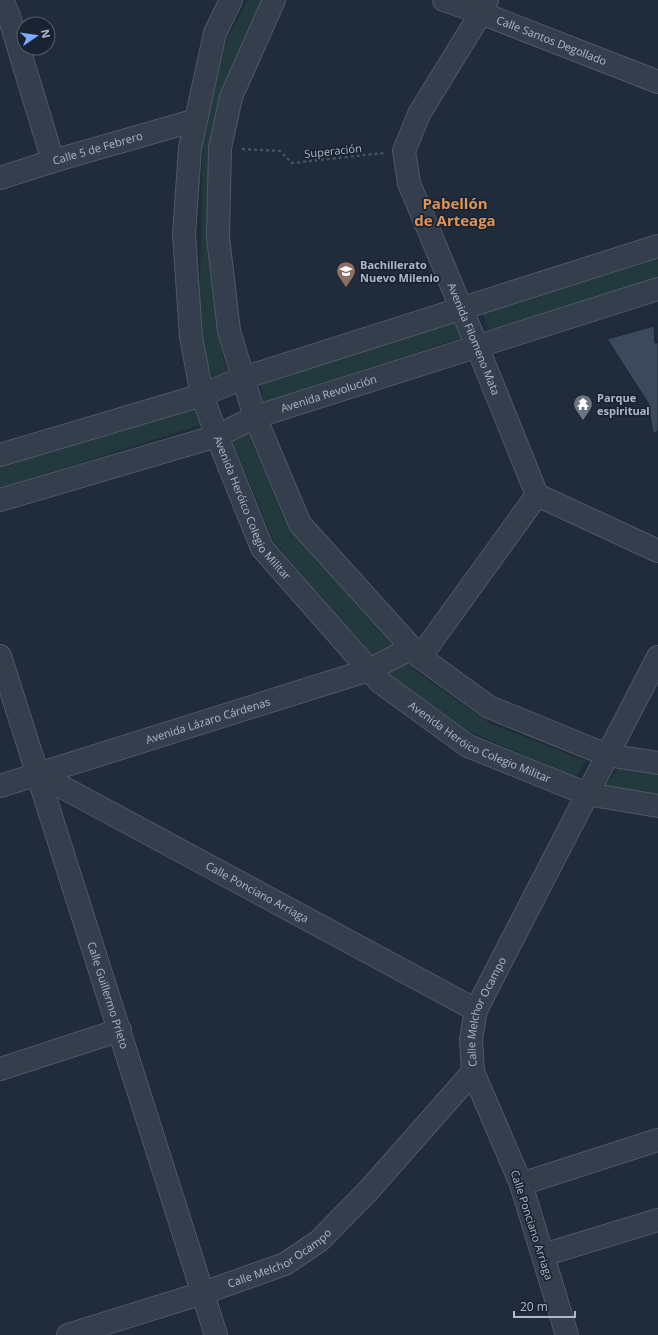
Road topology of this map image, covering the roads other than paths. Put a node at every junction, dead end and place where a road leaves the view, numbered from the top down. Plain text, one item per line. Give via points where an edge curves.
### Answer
1 (2, 0) edge
2 (232, 0) edge
3 (274, 0) edge
4 (444, 0) edge
5 (484, 6) edge
6 (658, 82) edge
7 (196, 120) junction
8 (53, 161) junction
9 (0, 178) edge
10 (658, 246) edge
11 (658, 289) edge
12 (461, 309) junction
13 (477, 346) junction
14 (243, 378) junction
15 (202, 395) junction
16 (255, 417) junction
17 (217, 436) junction
18 (0, 455) edge
19 (537, 495) junction
20 (0, 500) edge
21 (658, 550) edge
22 (416, 653) junction
23 (0, 656) edge
24 (658, 657) edge
25 (369, 670) junction
26 (607, 755) junction
27 (658, 763) edge
28 (38, 774) junction
29 (0, 786) edge
30 (587, 794) junction
31 (658, 806) edge
32 (476, 1010) junction
33 (120, 1030) junction
34 (0, 1069) edge
35 (473, 1072) junction
36 (658, 1140) edge
37 (521, 1184) junction
38 (658, 1220) edge
39 (543, 1256) junction
40 (203, 1293) junction
41 (68, 1335) edge
42 (216, 1335) edge
43 (567, 1335) edge

1 - 8 street
2 - 7 street, Avenida Heróico Colegio Militar via 215,33
3 - 14 street via 231,97 220,148 218,236 229,331
4 - 5 street, Calle Santos Degollado
5 - 6 street, Calle Santos Degollado
5 - 12 street, Avenida Filomeno Mata via 419,114 404,151 409,183
7 - 8 street, Calle 5 de Febrero
7 - 15 street, Avenida Heróico Colegio Militar via 190,148 184,234 191,337
8 - 9 street, Calle 5 de Febrero
10 - 12 street
11 - 13 street, Avenida Revolución
12 - 13 street, Avenida Filomeno Mata
12 - 14 street
13 - 16 street, Avenida Revolución
13 - 19 street, Avenida Filomeno Mata
14 - 15 street
14 - 16 street
15 - 17 street, Avenida Heróico Colegio Militar
15 - 18 street
16 - 17 street, Avenida Revolución
16 - 22 street via 300,524
17 - 20 street, Avenida Revolución
17 - 25 street, Avenida Heróico Colegio Militar via 262,548
19 - 21 street
19 - 22 street
22 - 25 street, Avenida Lázaro Cárdenas
22 - 26 street via 489,707
23 - 28 street, Calle Guillermo Prieto
24 - 26 street, Calle Melchor Ocampo
25 - 28 street, Avenida Lázaro Cárdenas
25 - 30 street, Avenida Heróico Colegio Militar via 380,682 468,746
26 - 27 street
26 - 30 street, Calle Melchor Ocampo
28 - 29 street, Avenida Lázaro Cárdenas
28 - 32 street, Calle Ponciano Arriaga
28 - 33 street, Calle Guillermo Prieto
30 - 31 street, Avenida Heróico Colegio Militar
30 - 32 street, Calle Melchor Ocampo
32 - 35 street, Calle Melchor Ocampo via 471,1039
33 - 34 street
33 - 40 street, Calle Guillermo Prieto
35 - 37 street, Calle Ponciano Arriaga
35 - 40 street, Calle Melchor Ocampo via 368,1191 319,1241 285,1264
36 - 37 street
37 - 39 street, Calle Ponciano Arriaga
38 - 39 street
39 - 43 street, Calle Ponciano Arriaga
40 - 41 street, Calle Melchor Ocampo
40 - 42 street, Calle Guillermo Prieto

